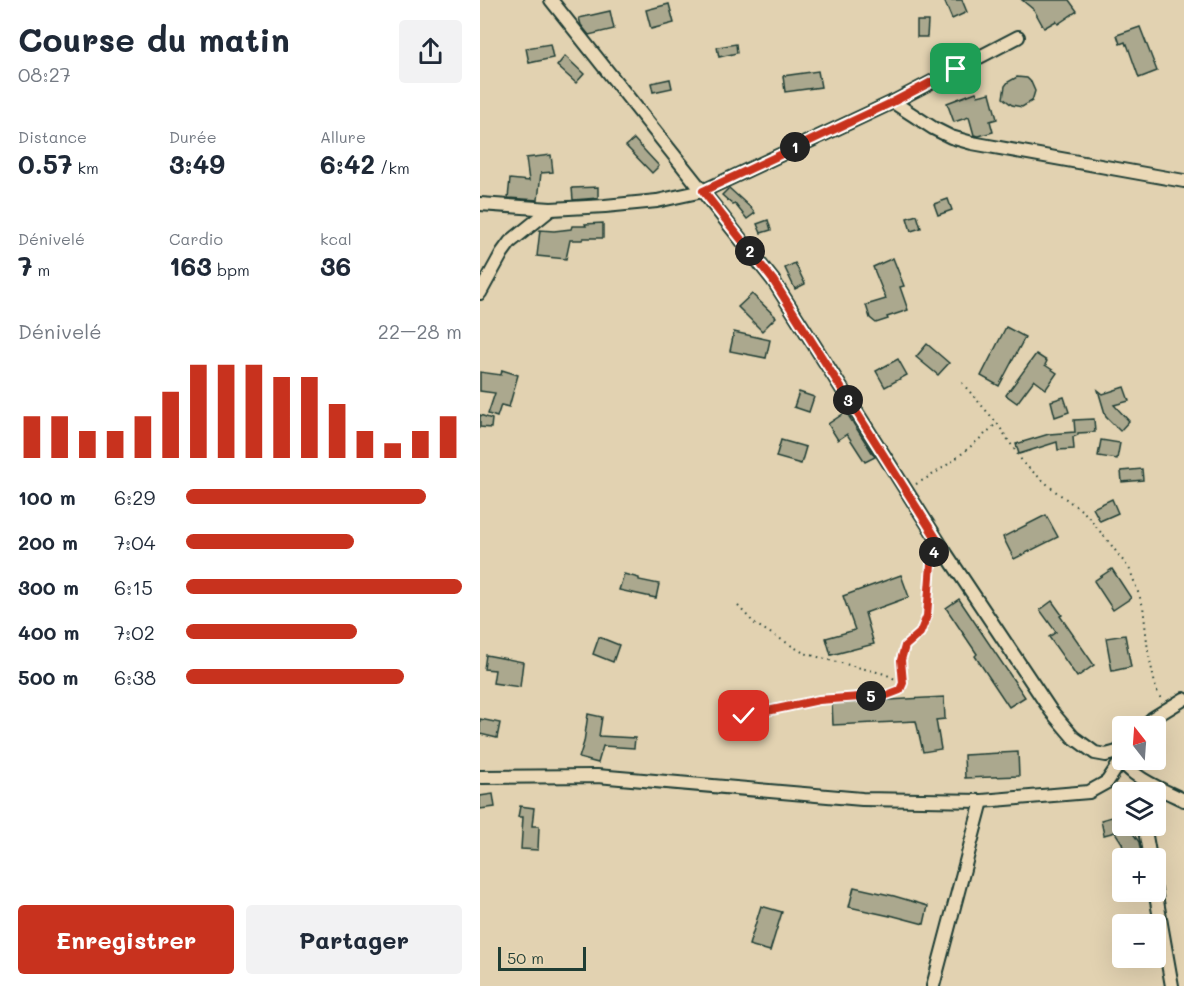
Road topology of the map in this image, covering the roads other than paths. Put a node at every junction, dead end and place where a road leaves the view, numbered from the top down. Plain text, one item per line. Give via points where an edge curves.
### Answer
1 (551, 0) edge
2 (1018, 37) dead end
3 (893, 102) junction
4 (1184, 181) edge
5 (703, 191) junction
6 (480, 204) edge
7 (551, 208) junction
8 (480, 292) edge
9 (1184, 699) edge
10 (1156, 716) edge
11 (1112, 755) edge
12 (1113, 770) edge
13 (1132, 770) edge
14 (480, 777) edge
15 (1141, 782) edge
16 (1166, 794) edge
17 (1184, 800) edge
18 (982, 801) junction
19 (1157, 902) edge
20 (933, 986) edge
21 (1172, 986) edge

1 - 5 street
2 - 3 street
3 - 4 street via 933,128 972,143
3 - 5 street
5 - 7 street via 657,201
5 - 11 street via 773,280 1051,711 1073,737 1095,753
6 - 7 street
7 - 8 street via 510,242
9 - 10 street
12 - 18 street via 1107,782 1089,792
13 - 15 street
14 - 18 street via 597,776 862,799
16 - 17 street
18 - 20 street
19 - 21 street

